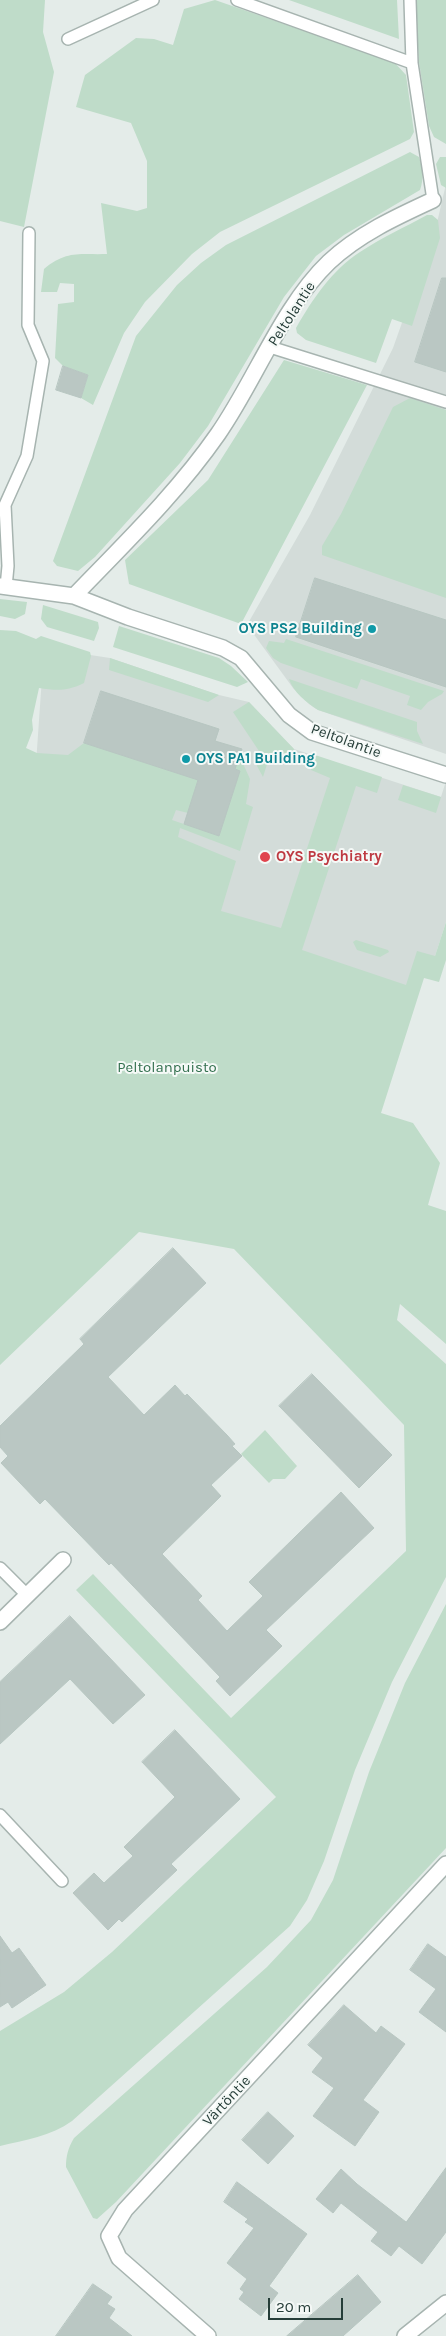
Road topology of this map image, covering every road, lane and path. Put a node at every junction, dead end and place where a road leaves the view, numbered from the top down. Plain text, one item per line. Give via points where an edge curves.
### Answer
1 (153, 0) edge
2 (236, 0) edge
3 (410, 0) edge
4 (68, 39) dead end
5 (412, 63) junction
6 (433, 200) joint
7 (30, 233) dead end
8 (270, 347) junction
9 (446, 402) edge
10 (3, 587) edge
11 (74, 596) junction
12 (446, 775) edge
13 (63, 1560) dead end
14 (0, 1568) edge
15 (28, 1596) junction
16 (0, 1622) edge
17 (0, 1815) edge
18 (446, 1864) edge
19 (62, 1882) dead end
20 (446, 2303) edge
21 (208, 2336) edge
22 (405, 2336) edge

1 - 4 lane
2 - 5 lane
3 - 5 lane, Peltolantie
5 - 6 lane, Peltolantie
6 - 8 street, Peltolantie via 382,224 328,263 298,299
7 - 10 lane via 28,325 43,361 27,456 6,505 8,566
8 - 9 lane
8 - 11 street, Peltolantie via 218,434 192,468
10 - 11 street, Peltolantie
11 - 12 street, Peltolantie via 128,618 222,648 241,658 289,714 312,732
13 - 15 street
14 - 15 lane
15 - 16 street
17 - 19 lane
18 - 21 street, Värtöntie via 125,2210 109,2236 119,2258
20 - 22 street

